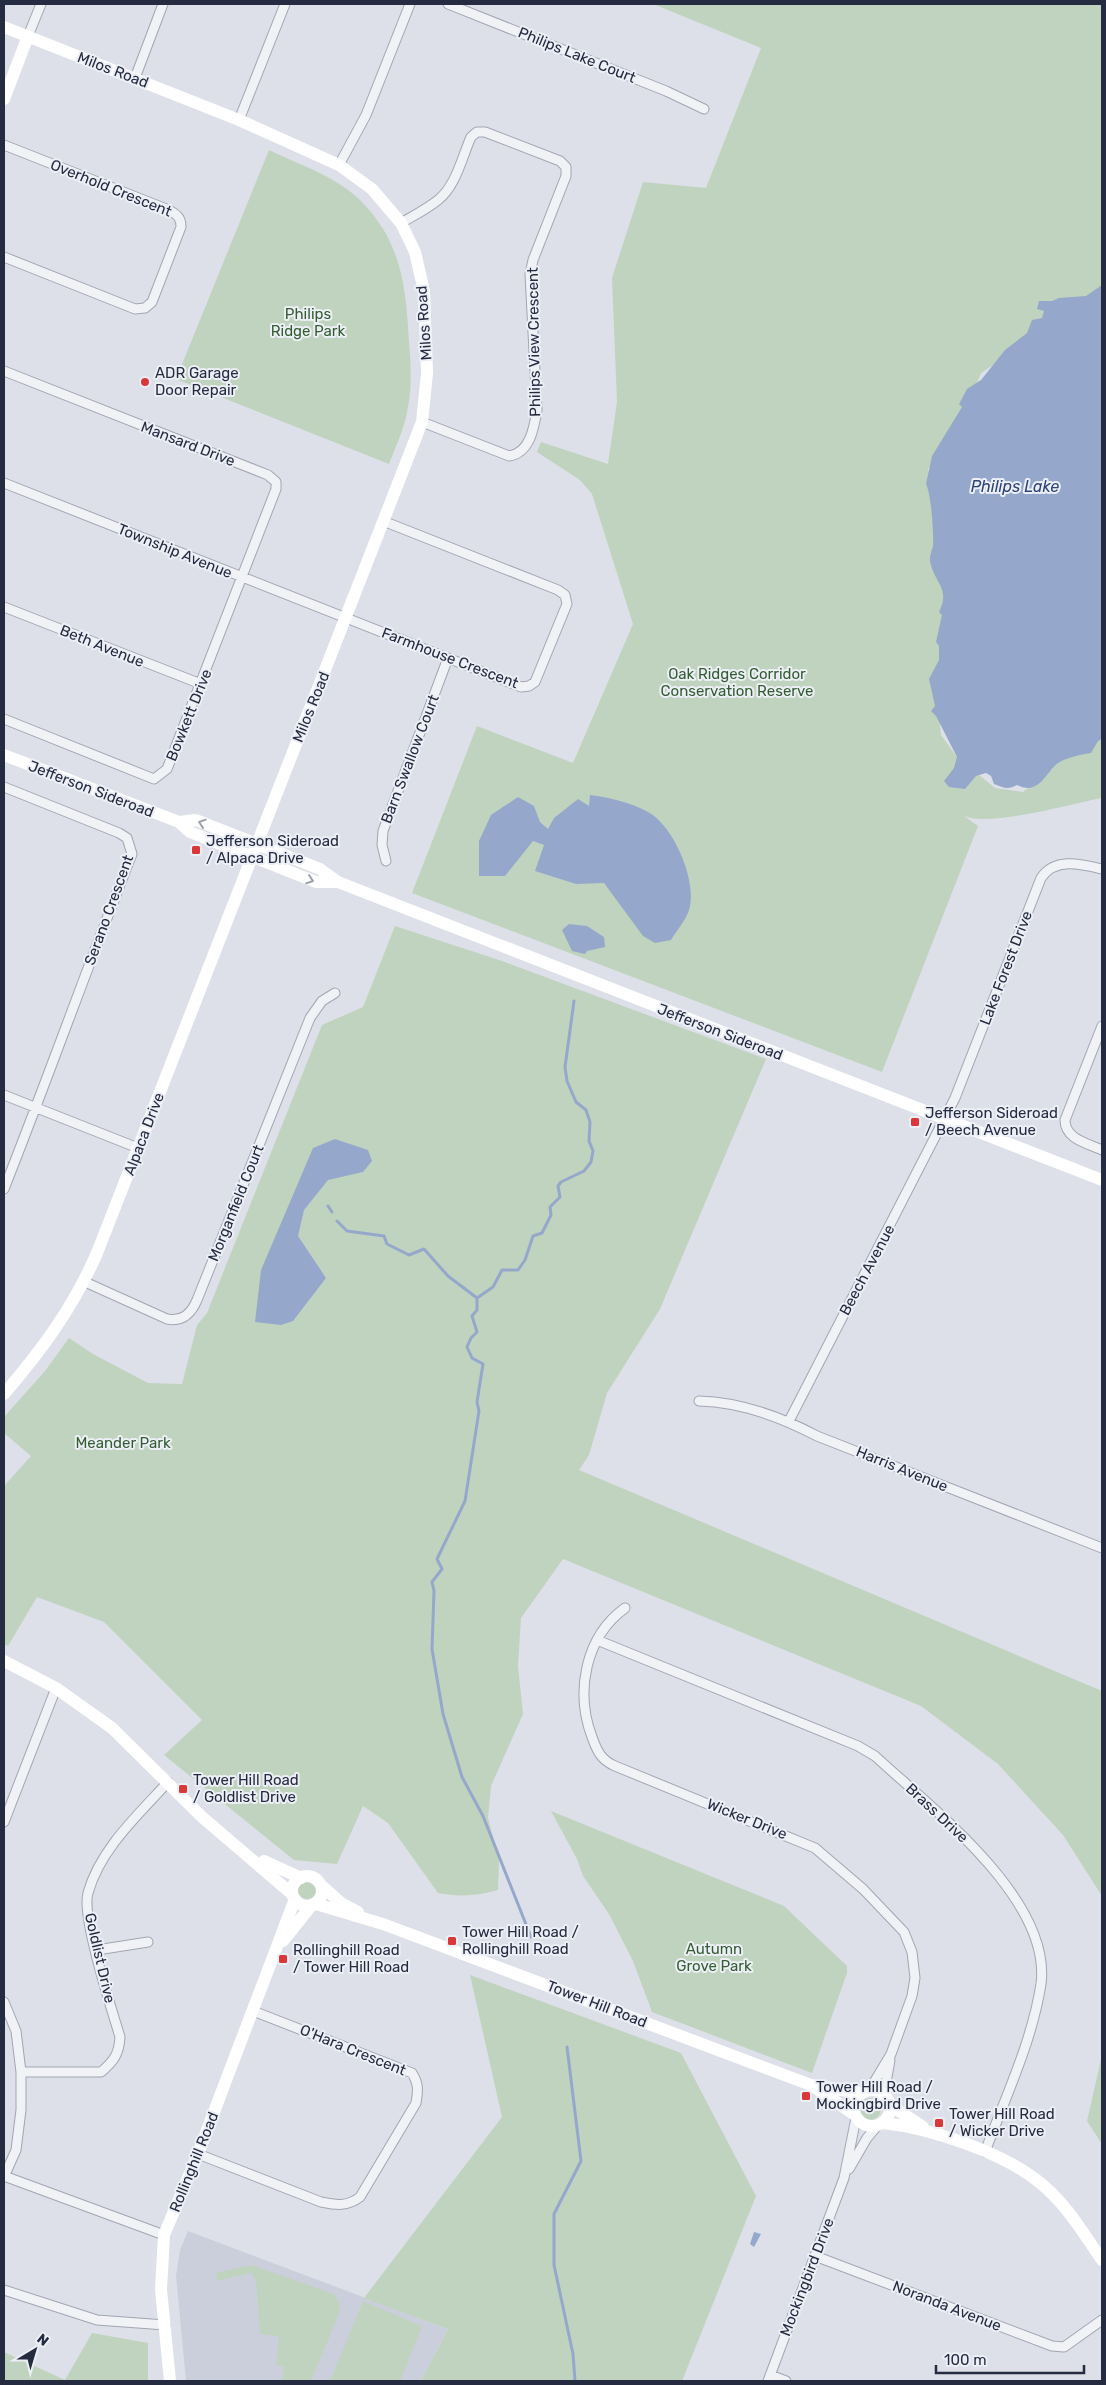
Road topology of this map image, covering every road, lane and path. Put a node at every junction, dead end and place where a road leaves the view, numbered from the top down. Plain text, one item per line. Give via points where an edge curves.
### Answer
1 (41, 4) edge
2 (163, 4) edge
3 (286, 4) edge
4 (410, 4) edge
5 (448, 4) edge
6 (4, 27) edge
7 (28, 36) junction
8 (134, 78) junction
9 (4, 99) edge
10 (704, 110) dead end
11 (239, 120) junction
12 (4, 146) edge
13 (339, 164) junction
14 (401, 223) junction
15 (4, 257) edge
16 (4, 371) edge
17 (422, 422) junction
18 (4, 483) edge
19 (384, 521) junction
20 (243, 578) junction
21 (4, 606) edge
22 (346, 618) junction
23 (448, 658) junction
24 (201, 684) junction
25 (4, 719) edge
26 (4, 755) edge
27 (4, 787) edge
28 (179, 822) junction
29 (256, 844) junction
30 (251, 857) junction
31 (386, 861) dead end
32 (1102, 869) edge
33 (338, 882) junction
34 (335, 993) dead end
35 (1102, 1026) edge
36 (4, 1095) edge
37 (36, 1108) junction
38 (946, 1119) junction
39 (138, 1148) junction
40 (1102, 1150) edge
41 (1102, 1180) edge
42 (4, 1189) edge
43 (85, 1282) junction
44 (4, 1394) edge
45 (699, 1401) dead end
46 (789, 1421) junction
47 (1102, 1548) edge
48 (625, 1608) dead end
49 (597, 1640) junction
50 (4, 1661) edge
51 (56, 1688) junction
52 (168, 1782) junction
53 (4, 1822) edge
54 (232, 1843) junction
55 (301, 1878) junction
56 (322, 1886) junction
57 (294, 1897) junction
58 (313, 1905) junction
59 (383, 1924) junction
60 (148, 1942) dead end
61 (97, 1950) junction
62 (276, 1952) junction
63 (4, 2002) edge
64 (253, 2011) junction
65 (891, 2054) junction
66 (21, 2072) junction
67 (811, 2085) junction
68 (865, 2091) junction
69 (887, 2099) junction
70 (856, 2117) junction
71 (880, 2124) junction
72 (930, 2131) junction
73 (985, 2152) junction
74 (198, 2154) junction
75 (4, 2177) edge
76 (844, 2178) junction
77 (164, 2235) junction
78 (815, 2256) junction
79 (1102, 2260) edge
80 (4, 2290) edge
81 (1102, 2320) edge
82 (165, 2325) junction
83 (769, 2378) edge
84 (170, 2381) edge
85 (786, 2381) edge

1 - 7 street
2 - 8 street
3 - 11 street
4 - 13 street via 366,116
5 - 10 street, Philips Lake Court via 666,91
6 - 7 street, Milos Road
7 - 8 street, Milos Road
7 - 9 street
8 - 11 street, Milos Road
11 - 13 street, Milos Road
12 - 15 street, Overhold Crescent via 169,210 181,221 152,302 145,308 135,308
13 - 14 street, Milos Road via 372,189
14 - 17 street, Milos Road via 415,252 424,291 427,372
14 - 17 street, Philips View Crescent via 450,187 476,132 485,132 566,167 566,176 530,274 537,410 535,424 524,449 510,456
16 - 20 street, Mansard Drive via 273,478 276,482 275,496
17 - 19 street, Milos Road
18 - 20 street, Township Avenue
19 - 22 street, Milos Road
19 - 23 street, Farmhouse Crescent via 565,595 567,604 543,666 535,682 529,686 521,687
20 - 22 street, Township Avenue
20 - 24 street, Bowkett Drive
21 - 24 street, Beth Avenue
22 - 23 street, Farmhouse Crescent
22 - 29 street, Milos Road
23 - 31 street, Barn Swallow Court via 383,831
24 - 25 street, Bowkett Drive via 168,769 154,779
26 - 28 street, Jefferson Sideroad
27 - 37 street, Serano Crescent via 119,833 127,838 132,854
29 -> 28 street, Jefferson Sideroad via 196,820
28 - 30 street, Jefferson Sideroad via 190,832
29 - 30 street, Milos Road
29 - 33 street, Jefferson Sideroad via 320,869
30 -> 33 street, Jefferson Sideroad via 316,882
30 - 39 street, Alpaca Drive
32 - 38 street, Lake Forest Drive via 1080,864 1056,865 1041,878
33 - 38 street, Jefferson Sideroad
34 - 43 street, Morganfield Court via 322,1001 310,1018 189,1314 175,1321 167,1319
35 - 40 street via 1065,1120 1065,1127 1073,1138
36 - 37 street
37 - 39 street
37 - 42 street, Serano Crescent
38 - 41 street, Jefferson Sideroad
38 - 46 street, Beech Avenue
39 - 43 street, Alpaca Drive
43 - 44 street, Alpaca Drive via 51,1338
45 - 46 street, Harris Avenue via 723,1402
46 - 47 street, Harris Avenue via 817,1436
48 - 49 street, Wicker Drive via 611,1618
49 - 65 street, Wicker Drive via 587,1665 584,1704 594,1744 604,1761 815,1848 858,1884 904,1932 912,1952 915,1978 912,1996
49 - 73 street, Brass Drive via 858,1746 875,1756 988,1863 1032,1925 1039,1949 1041,1982 1031,2024
50 - 51 street
51 - 52 street via 112,1728
51 - 53 street
52 - 54 street
52 - 61 street, Goldlist Drive via 112,1845 95,1875 87,1894 88,1920
54 - 55 street
54 - 57 street
55 - 56 street via 311,1876
55 - 57 street via 294,1885
56 - 58 street via 322,1896
56 - 59 street, Tower Hill Road via 341,1903
57 - 58 street via 302,1906
57 - 62 street, Rollinghill Road
58 - 59 street, Tower Hill Road
58 - 62 street, Rollinghill Road
59 - 67 street, Tower Hill Road
60 - 61 street
61 - 66 street, Goldlist Drive via 120,2037 115,2060 101,2072
62 - 64 street, Rollinghill Road
63 - 66 street via 16,2031
64 - 74 street, Rollinghill Road
64 - 74 street, O'Hara Crescent via 412,2073 418,2091 416,2103 360,2197 352,2203 339,2206 321,2202
65 - 68 street, Wicker Drive
65 - 69 street, Wicker Drive
66 - 75 street via 20,2128 16,2150
67 - 68 street, Tower Hill Road
67 - 70 street, Tower Hill Road
68 - 69 street
68 - 70 street via 854,2104
69 - 71 street via 888,2117
69 - 72 street
70 - 71 street via 866,2126
70 - 76 street, Mockingbird Drive
71 - 72 street
71 - 76 street, Mockingbird Drive via 867,2138
72 - 73 street
73 - 79 street via 1039,2182 1058,2200
74 - 77 street, Rollinghill Road
75 - 77 street
76 - 78 street, Mockingbird Drive
77 - 82 street, Rollinghill Road via 161,2290
78 - 81 street, Noranda Avenue via 1052,2346 1064,2347
78 - 83 street, Mockingbird Drive
80 - 82 street via 97,2320
82 - 84 street, Rollinghill Road
83 - 85 street

